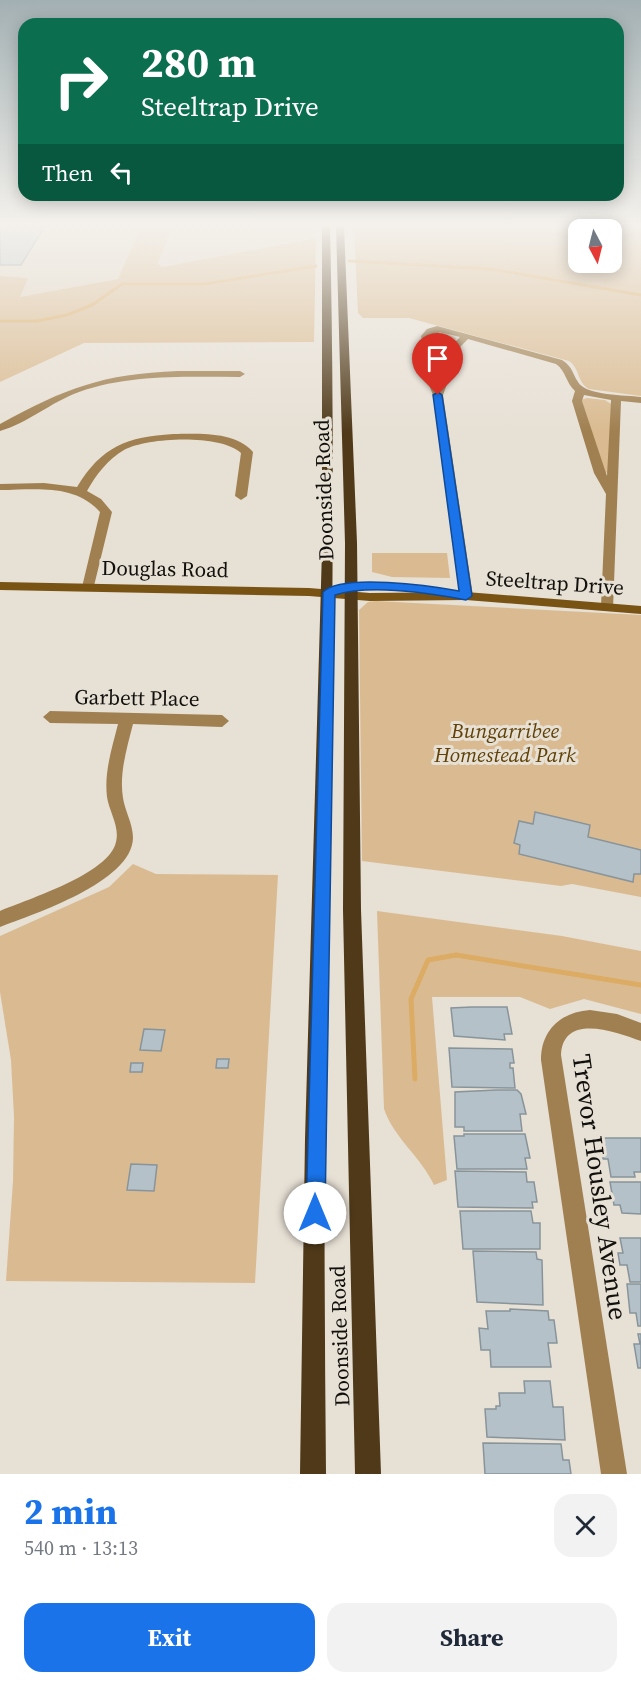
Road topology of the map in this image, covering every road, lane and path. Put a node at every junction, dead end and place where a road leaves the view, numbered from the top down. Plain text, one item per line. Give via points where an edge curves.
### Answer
1 (328, 295) edge
2 (342, 295) edge
3 (466, 336) junction
4 (240, 374) dead end
5 (580, 391) junction
6 (438, 395) junction
7 (615, 397) junction
8 (641, 400) edge
9 (0, 428) edge
10 (0, 487) edge
11 (81, 490) junction
12 (610, 491) junction
13 (241, 496) dead end
14 (0, 586) edge
15 (88, 587) junction
16 (350, 591) junction
17 (329, 592) junction
18 (466, 596) junction
19 (608, 606) junction
20 (641, 610) edge
21 (50, 717) dead end
22 (127, 718) junction
23 (222, 721) dead end
24 (0, 919) edge
25 (641, 1032) edge
26 (313, 1474) edge
27 (368, 1474) edge
28 (614, 1474) edge

1 - 17 main road, Doonside Road
2 - 16 main road, Doonside Road
3 - 5 street via 564,364
3 - 6 street via 457,345
3 - 6 street via 435,328 426,336
4 - 9 street via 146,375 111,380 74,391
5 - 7 street
5 - 12 street via 577,401 600,473
6 - 18 street
7 - 8 street
7 - 12 street via 615,473
10 - 11 street
11 - 13 street via 94,467 129,443 159,438 220,439 241,445 247,452
11 - 15 street via 98,500 106,512
12 - 19 street
14 - 15 street, Douglas Road
15 - 17 street, Douglas Road
16 - 17 street, Douglas Road
16 - 18 street, Steeltrap Drive
16 - 27 main road, Doonside Road via 352,910
17 - 26 main road, Doonside Road via 316,1095
18 - 19 street, Steeltrap Drive
19 - 20 street, Steeltrap Drive
21 - 22 street, Garbett Place
22 - 23 street, Garbett Place
22 - 24 street via 114,783 125,839 120,855 100,874
25 - 28 street, Trevor Housley Avenue via 604,1019 579,1018 559,1033 552,1047 554,1084

